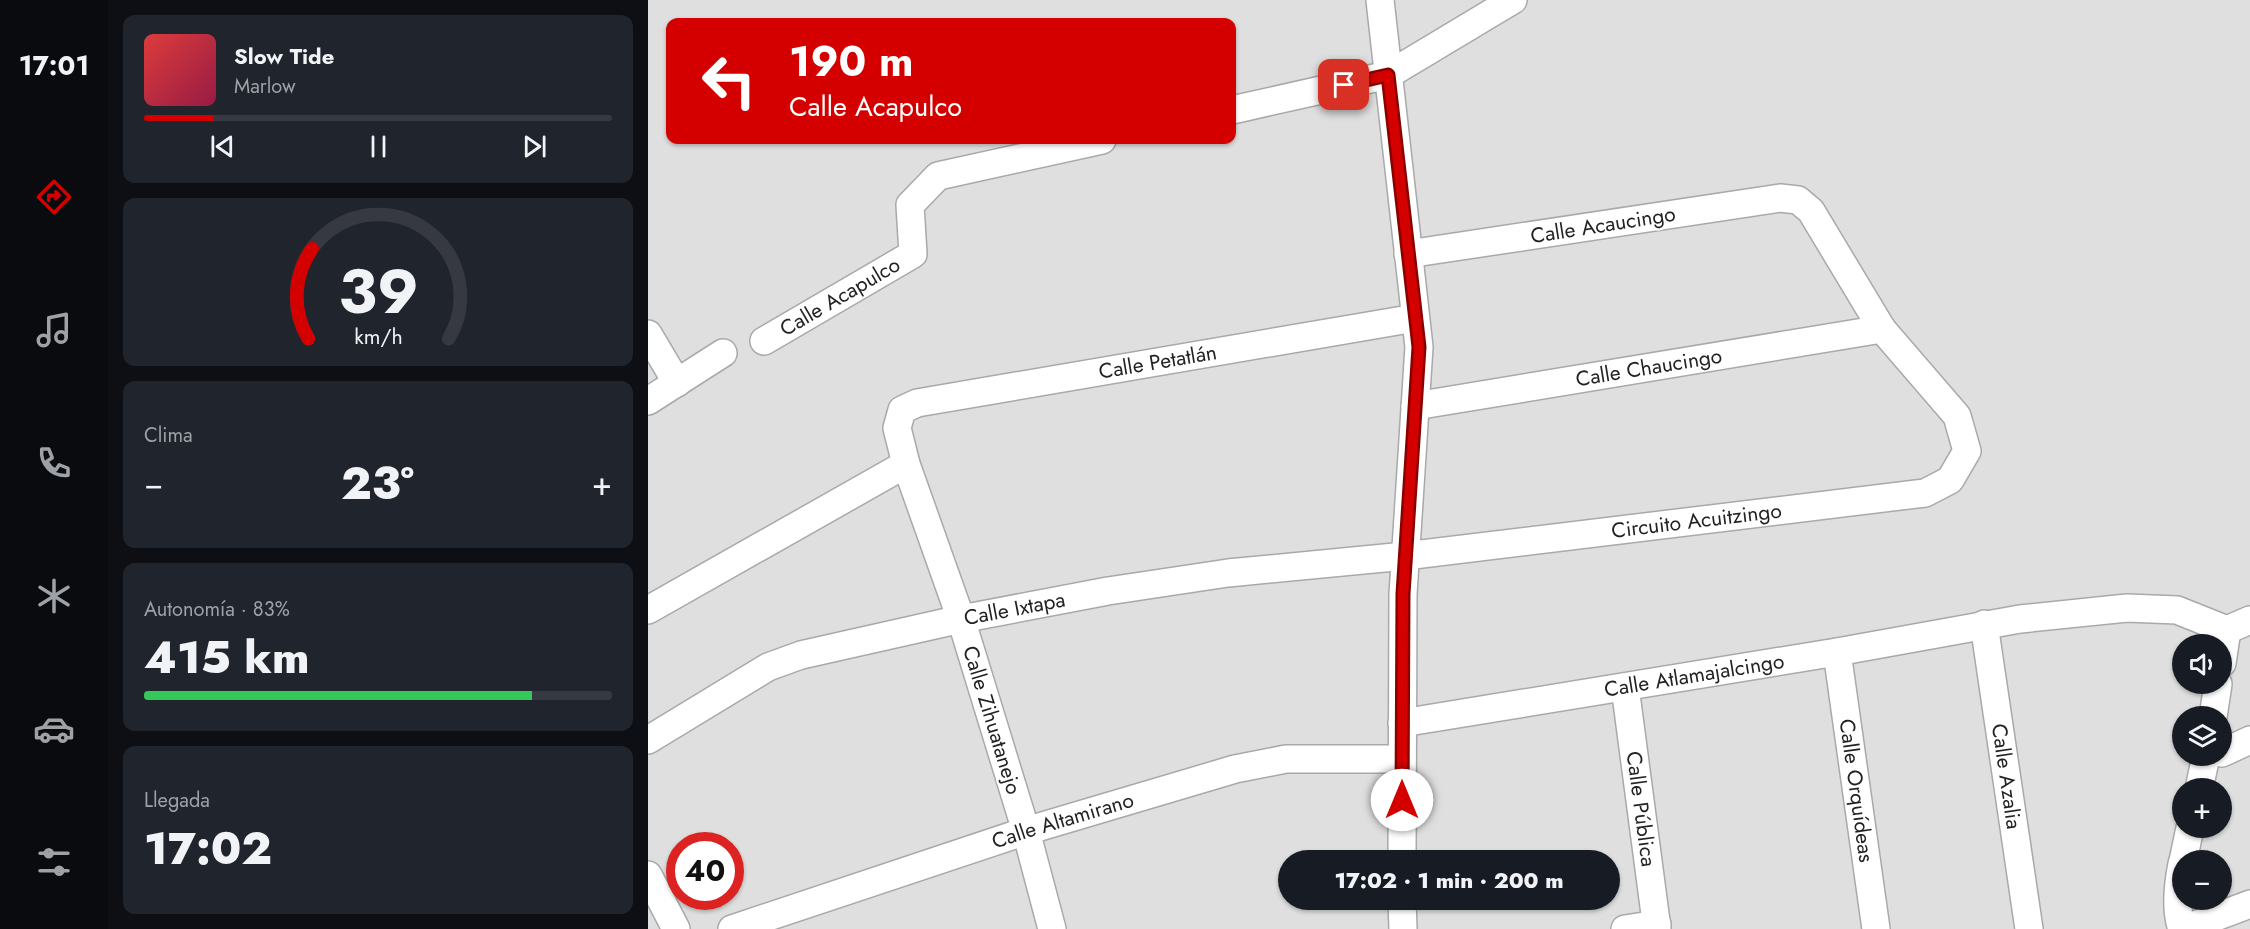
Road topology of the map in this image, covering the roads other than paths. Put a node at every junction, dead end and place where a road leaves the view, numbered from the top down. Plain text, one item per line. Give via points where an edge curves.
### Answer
1 (1380, 0) edge
2 (1514, 0) edge
3 (1388, 75) junction
4 (1236, 109) edge
5 (1084, 144) edge
6 (1408, 254) junction
7 (1415, 318) junction
8 (1882, 329) junction
9 (648, 334) edge
10 (764, 341) dead end
11 (723, 352) dead end
12 (677, 383) junction
13 (648, 401) edge
14 (1415, 406) junction
15 (902, 410) joint
16 (906, 464) junction
17 (1405, 556) junction
18 (648, 610) edge
19 (961, 619) junction
20 (1984, 624) junction
21 (2238, 625) edge
22 (2232, 639) edge
23 (1837, 652) junction
24 (1625, 687) junction
25 (1402, 723) junction
26 (648, 740) edge
27 (2250, 740) edge
28 (2232, 748) edge
29 (1402, 759) junction
30 (1026, 831) junction
31 (1402, 850) edge
32 (648, 874) edge
33 (2250, 904) edge
34 (1402, 910) edge
35 (2178, 910) edge
36 (1657, 926) edge
37 (676, 929) edge
38 (732, 929) edge
39 (1052, 929) edge
40 (1402, 929) edge
41 (1625, 929) edge
42 (1875, 929) edge
43 (2029, 929) edge
44 (2183, 929) edge

1 - 3 street
2 - 3 street
3 - 4 street
3 - 6 street
5 - 10 street, Calle Acapulco via 938,176 910,205 913,254
6 - 7 street
6 - 8 street, Calle Acaucingo via 1780,198 1798,200 1811,211
7 - 14 street via 1419,347
7 - 15 street, Calle Petatlán via 917,403
8 - 14 street, Calle Chaucingo
8 - 17 street, Circuito Acuitzingo via 1957,416 1967,451 1950,480 1925,493
9 - 12 street
11 - 12 street
12 - 13 street
14 - 17 street
15 - 16 street, Calle Zihuatanejo via 897,428
16 - 18 street
16 - 19 street, Calle Zihuatanejo
17 - 19 street, Calle Ixtapa via 1228,573
17 - 25 street
19 - 26 street, Calle Ixtapa via 801,655 768,667
19 - 30 street, Calle Zihuatanejo
20 - 21 street, Calle Atlamajalcingo via 2127,608 2177,610
20 - 23 street, Calle Atlamajalcingo
20 - 43 street, Calle Azalia
21 - 22 street
23 - 24 street, Calle Atlamajalcingo
23 - 42 street, Calle Orquídeas
24 - 25 street, Calle Atlamajalcingo
24 - 36 street, Calle Pública
25 - 29 street
27 - 28 street
29 - 30 street, Calle Altamirano via 1286,759 1235,769
29 - 31 street
30 - 38 street, Calle Altamirano
30 - 39 street, Calle Zihuatanejo
32 - 37 street
33 - 44 street
34 - 40 street
35 - 44 street
36 - 41 street

